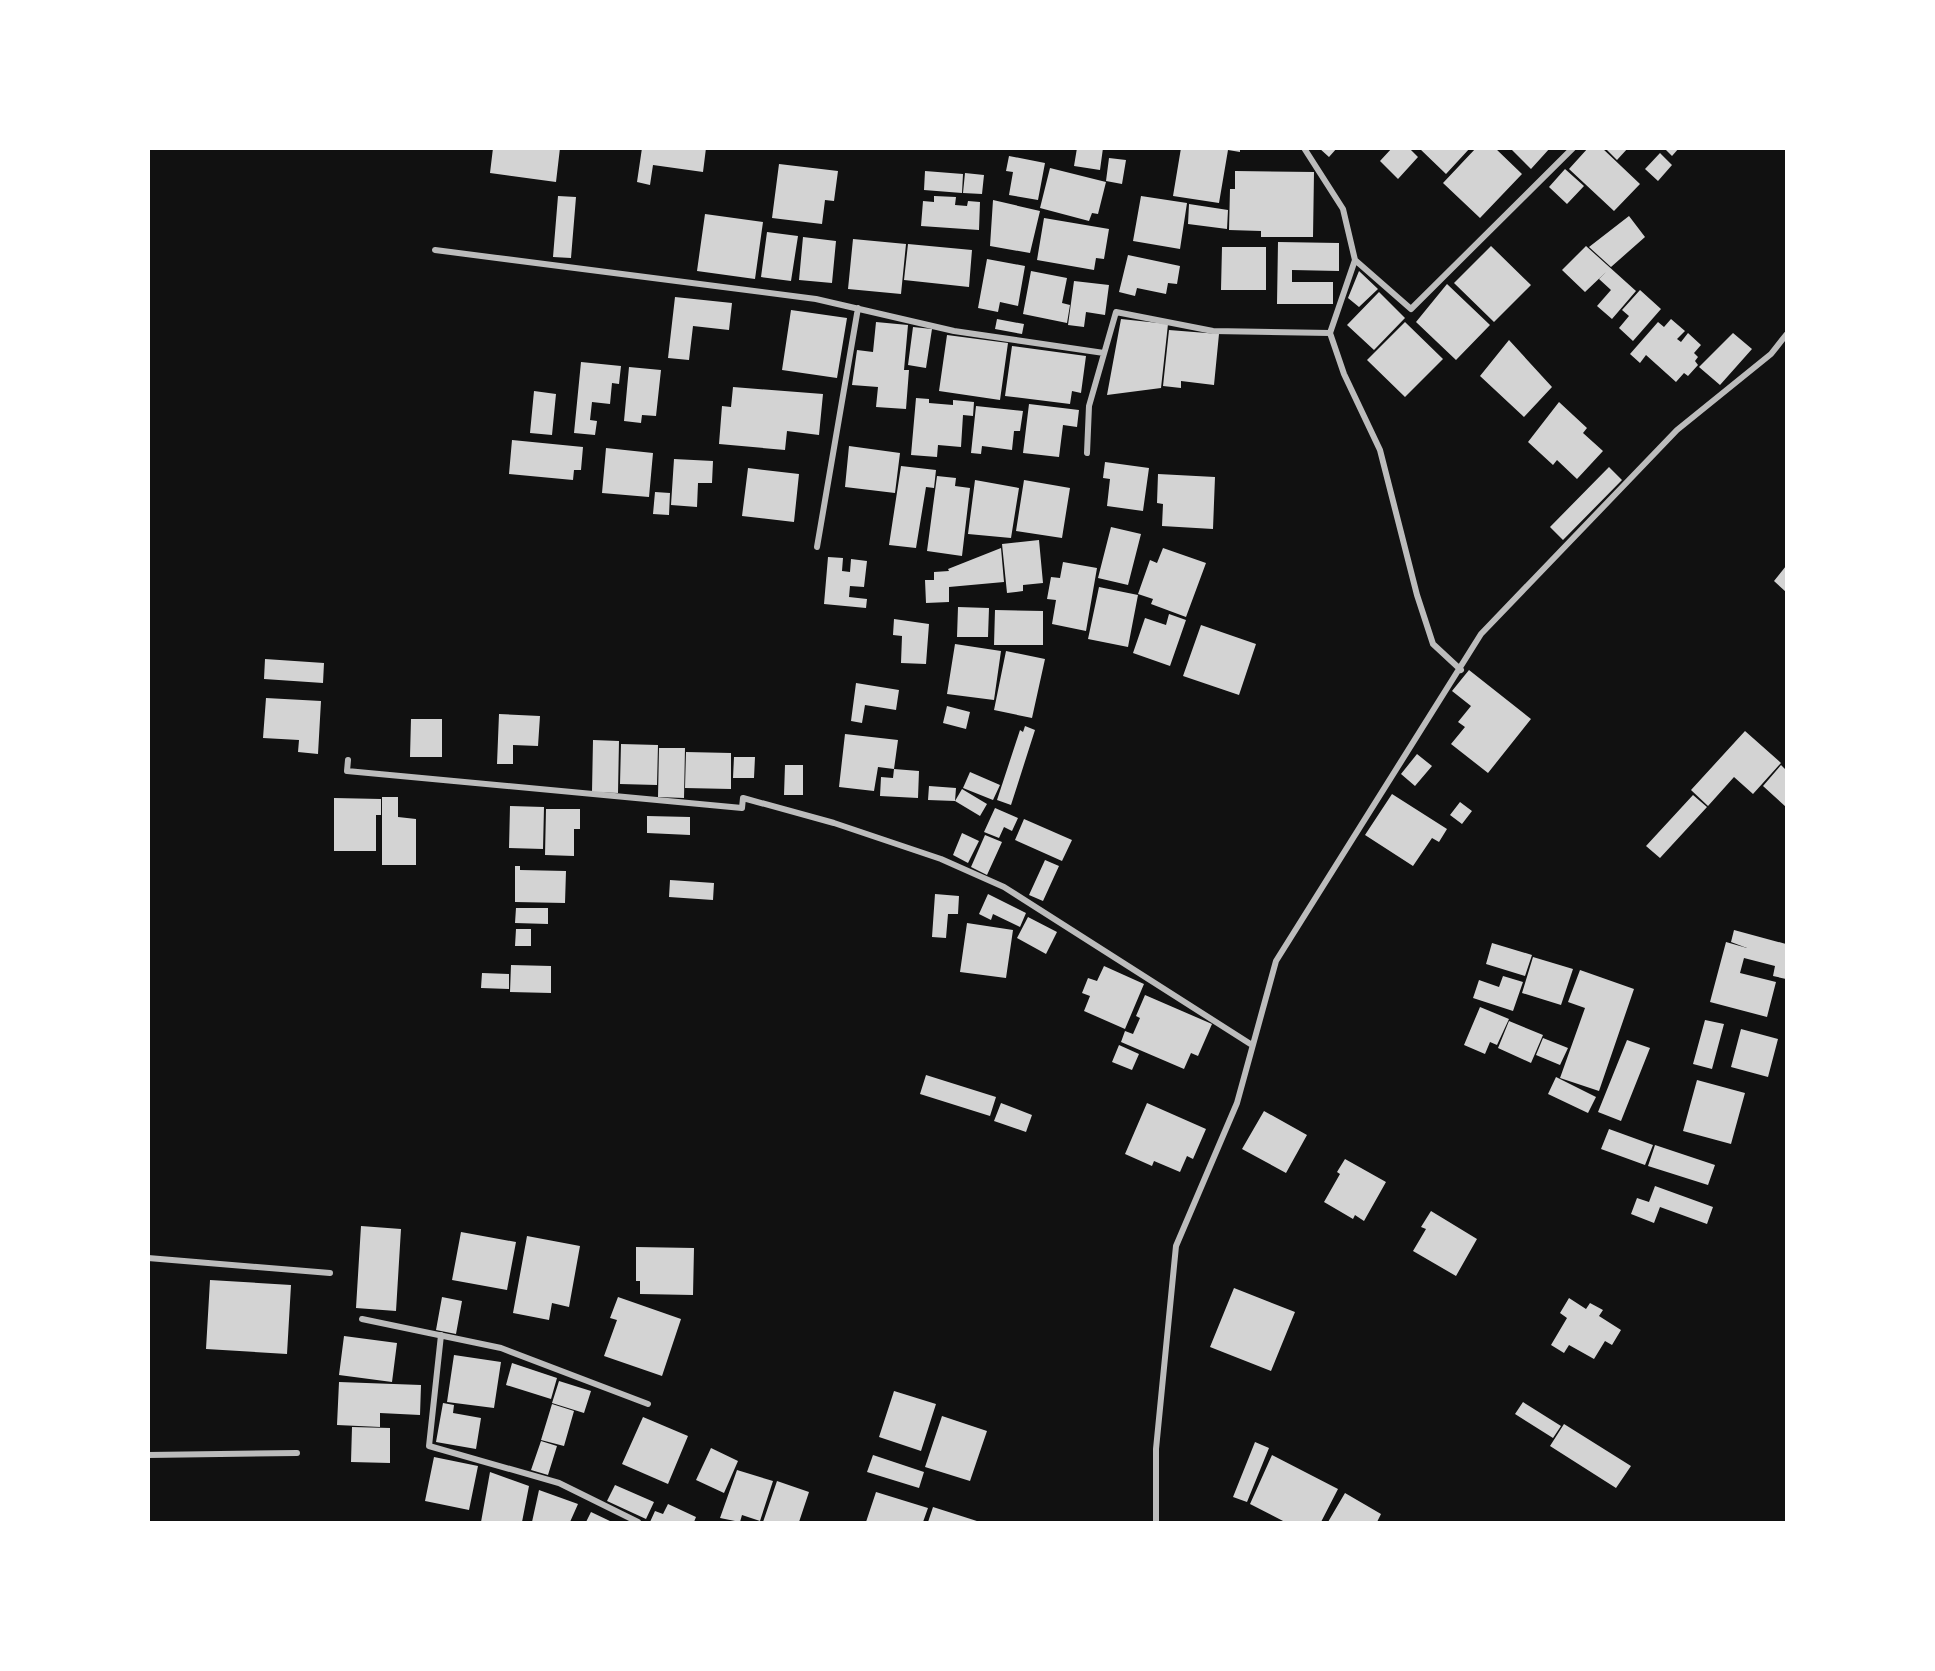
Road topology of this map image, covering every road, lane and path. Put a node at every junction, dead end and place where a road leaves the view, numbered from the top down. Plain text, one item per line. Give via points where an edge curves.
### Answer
1 (1304, 148) edge
2 (1573, 148) edge
3 (435, 250) dead end
4 (1355, 260) junction
5 (858, 308) junction
6 (1330, 333) junction
7 (1786, 335) edge
8 (1104, 353) junction
9 (1087, 453) dead end
10 (817, 547) dead end
11 (1461, 670) junction
12 (348, 760) dead end
13 (1252, 1045) junction
14 (148, 1258) edge
15 (330, 1273) dead end
16 (362, 1318) dead end
17 (441, 1335) junction
18 (648, 1404) dead end
19 (297, 1453) dead end
20 (148, 1455) edge
21 (638, 1522) edge
22 (1156, 1522) edge

1 - 4 street via 1343,209
2 - 4 street via 1411,309
3 - 5 street via 816,298
4 - 6 street
5 - 8 street via 954,331
5 - 10 street
6 - 8 street via 1213,331 1116,312
6 - 11 street via 1344,374 1380,450 1433,644
7 - 11 street via 1771,354 1677,430 1575,534 1482,634
8 - 9 street via 1089,406
11 - 13 street via 1276,961
12 - 13 street via 347,771 742,808 743,798 834,823 941,859 1005,887
13 - 22 street via 1237,1103 1176,1246 1156,1449
14 - 15 street
16 - 17 street
17 - 18 street via 501,1348
17 - 21 street via 429,1446 558,1483
19 - 20 street

